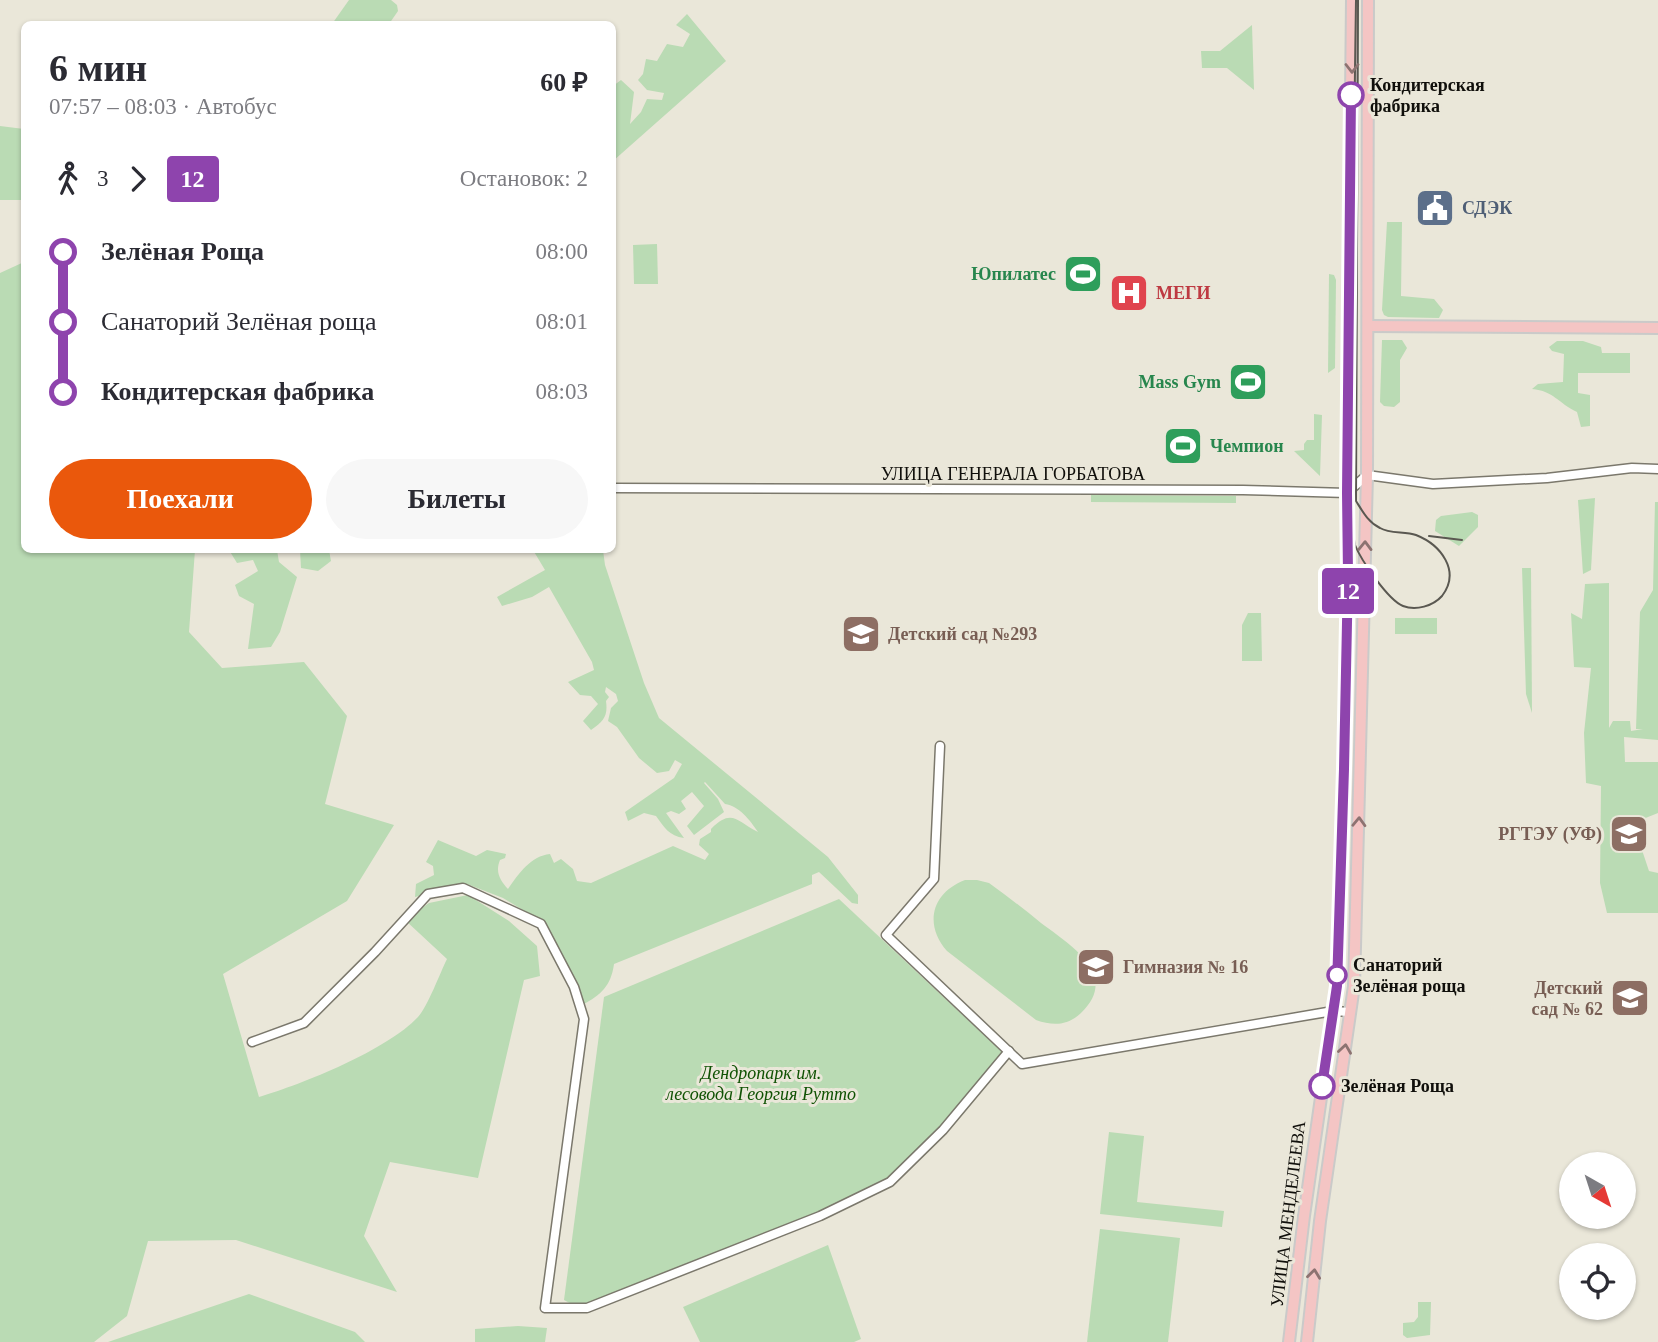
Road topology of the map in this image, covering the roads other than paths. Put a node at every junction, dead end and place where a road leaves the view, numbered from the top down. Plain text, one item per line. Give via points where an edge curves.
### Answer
1 (1352, 0) edge
2 (1368, 0) edge
3 (1369, 326) junction
4 (1658, 328) edge
5 (1658, 469) edge
6 (1367, 475) junction
7 (616, 488) edge
8 (1347, 493) junction
9 (940, 746) dead end
10 (1333, 1011) junction
11 (1350, 1012) junction
12 (252, 1042) dead end
13 (1009, 1051) junction
14 (1289, 1342) edge
15 (1307, 1342) edge

1 -> 8 main road, УЛИЦА МЕНДЕЛЕЕВА
2 - 3 main road, УЛИЦА МЕНДЕЛЕЕВА
3 - 4 main road
3 - 6 main road, УЛИЦА МЕНДЕЛЕЕВА
5 - 6 street via 1445,484
6 - 8 street
11 -> 6 main road, УЛИЦА МЕНДЕЛЕЕВА
7 - 8 street, УЛИЦА ГЕНЕРАЛА ГОРБАТОВА
8 - 10 main road, УЛИЦА МЕНДЕЛЕЕВА via 1344,769
9 - 13 street via 934,879 886,935
10 - 11 street
10 - 13 street via 1022,1064
10 - 14 main road, УЛИЦА МЕНДЕЛЕЕВА
15 -> 11 main road, УЛИЦА МЕНДЕЛЕЕВА
12 - 13 street via 304,1023 428,894 463,888 541,924 574,987 584,1019 545,1308 566,1309 587,1308 820,1216 890,1182 943,1129

